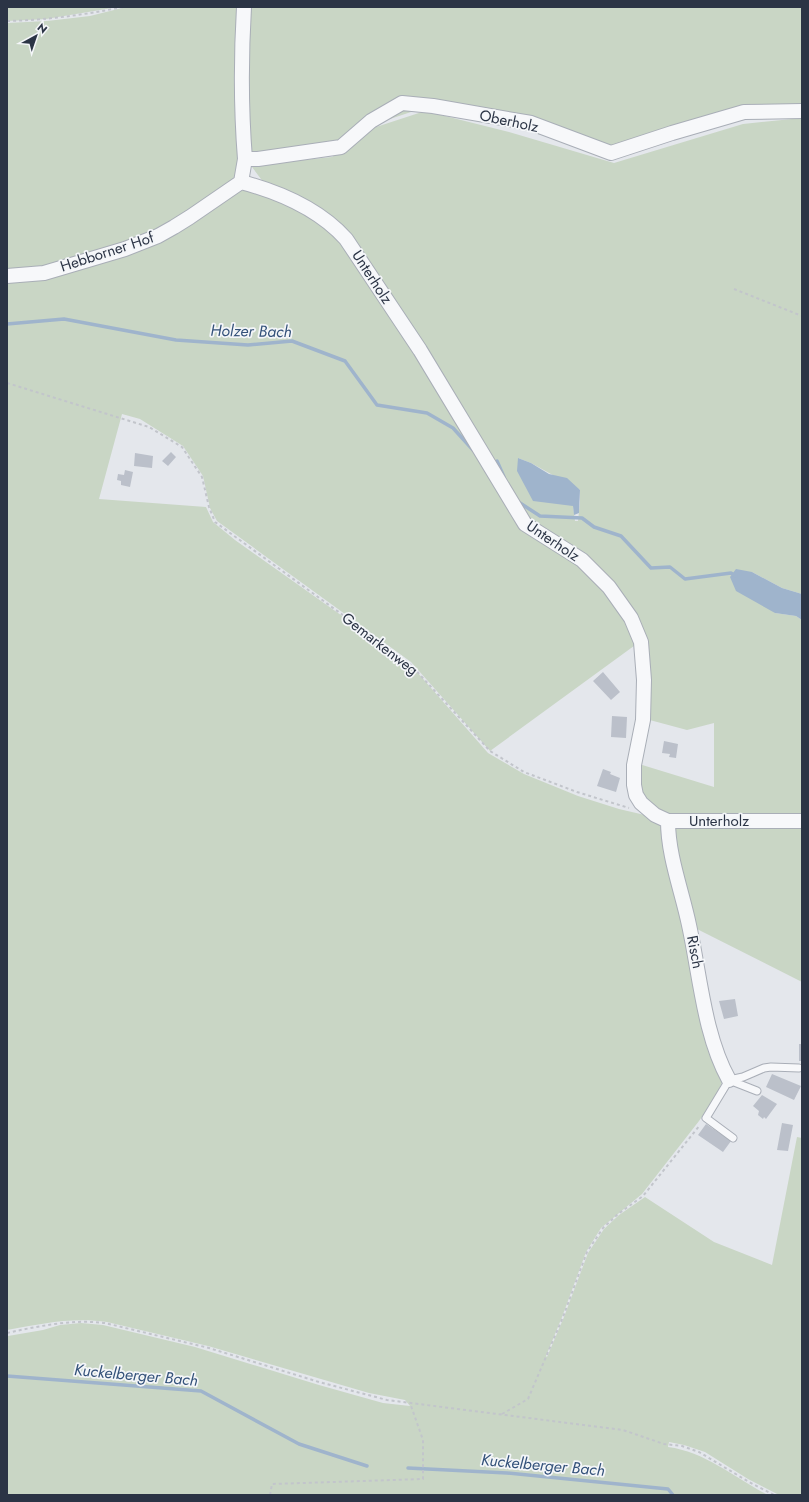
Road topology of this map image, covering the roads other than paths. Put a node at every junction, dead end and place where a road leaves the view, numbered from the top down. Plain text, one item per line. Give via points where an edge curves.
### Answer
1 (244, 7) edge
2 (802, 111) edge
3 (245, 160) junction
4 (240, 182) junction
5 (7, 276) edge
6 (668, 821) junction
7 (802, 821) edge
8 (799, 1068) dead end
9 (729, 1080) junction
10 (757, 1091) dead end
11 (733, 1138) dead end

1 - 3 street via 241,53
2 - 3 street, Oberholz via 744,112 611,153 531,123 402,103 371,121 341,147
3 - 4 street
4 - 5 street, Hebborner Hof via 158,236 125,249 44,273
4 - 6 street, Unterholz via 264,189 308,209 333,225 346,238 420,350 525,524 582,560 609,587 631,618 641,642 644,680 643,720 634,765 634,785 640,803
6 - 7 street, Unterholz
6 - 9 street, Risch via 668,839 709,1021 720,1064
8 - 9 lane via 764,1068
9 - 10 lane
9 - 11 lane via 706,1118

